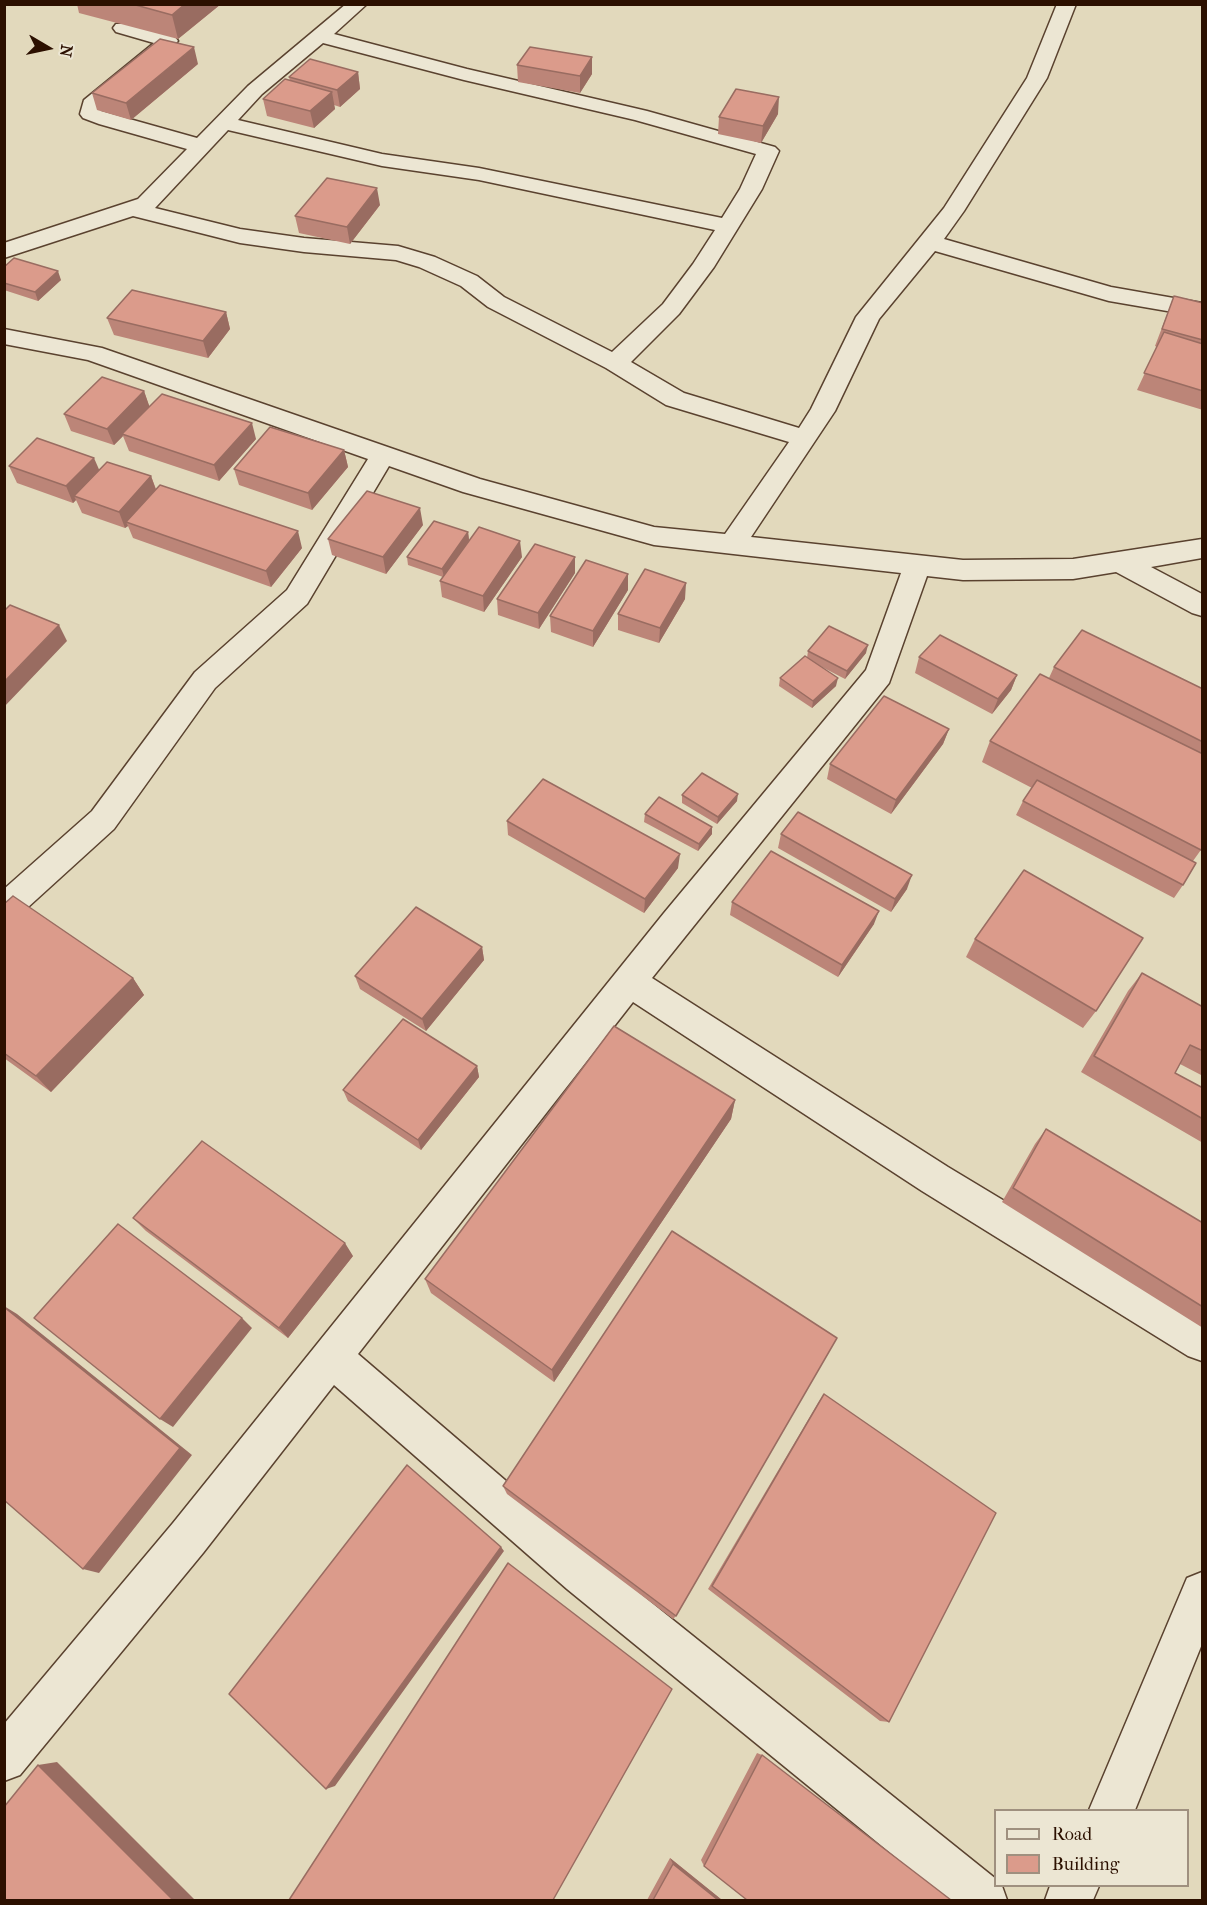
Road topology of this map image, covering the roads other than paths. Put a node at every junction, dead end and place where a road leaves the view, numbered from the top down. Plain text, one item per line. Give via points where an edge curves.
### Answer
1 (358, 4) edge
2 (1067, 4) edge
3 (123, 28) dead end
4 (320, 36) junction
5 (223, 123) junction
6 (201, 146) junction
7 (133, 209) junction
8 (727, 226) junction
9 (930, 242) junction
10 (4, 251) edge
11 (1203, 310) edge
12 (4, 336) edge
13 (615, 363) junction
14 (805, 438) junction
15 (384, 454) junction
16 (732, 545) junction
17 (1203, 549) edge
18 (1120, 562) junction
19 (917, 565) junction
20 (1203, 606) edge
21 (4, 909) edge
22 (630, 982) junction
23 (1203, 1342) edge
24 (332, 1357) junction
25 (1203, 1593) edge
26 (4, 1759) edge
27 (1112, 1809) edge
28 (984, 1900) edge

1 - 4 street
2 - 9 street via 1037,78
3 - 6 street via 168,41 91,105 90,114
4 - 5 street via 255,90
4 - 8 street via 640,115 768,152 751,189
5 - 6 street
5 - 8 street via 382,160 490,177
6 - 7 street via 146,204
7 - 10 street
7 - 13 street via 240,236 408,256 469,281 506,308
8 - 13 street via 704,267 671,309
9 - 11 street via 1109,294
9 - 14 street via 868,317 823,411
12 - 15 street via 93,353
13 - 14 street via 675,399
14 - 16 street
15 - 16 street via 472,486 654,536
15 - 21 street via 297,597 205,680 103,820
16 - 19 street
17 - 18 street
18 - 19 street via 1073,569 963,570
18 - 20 street
19 - 22 street via 879,675
22 - 23 street via 935,1179
22 - 24 street
24 - 26 street
24 - 28 street via 582,1574
25 - 27 street

